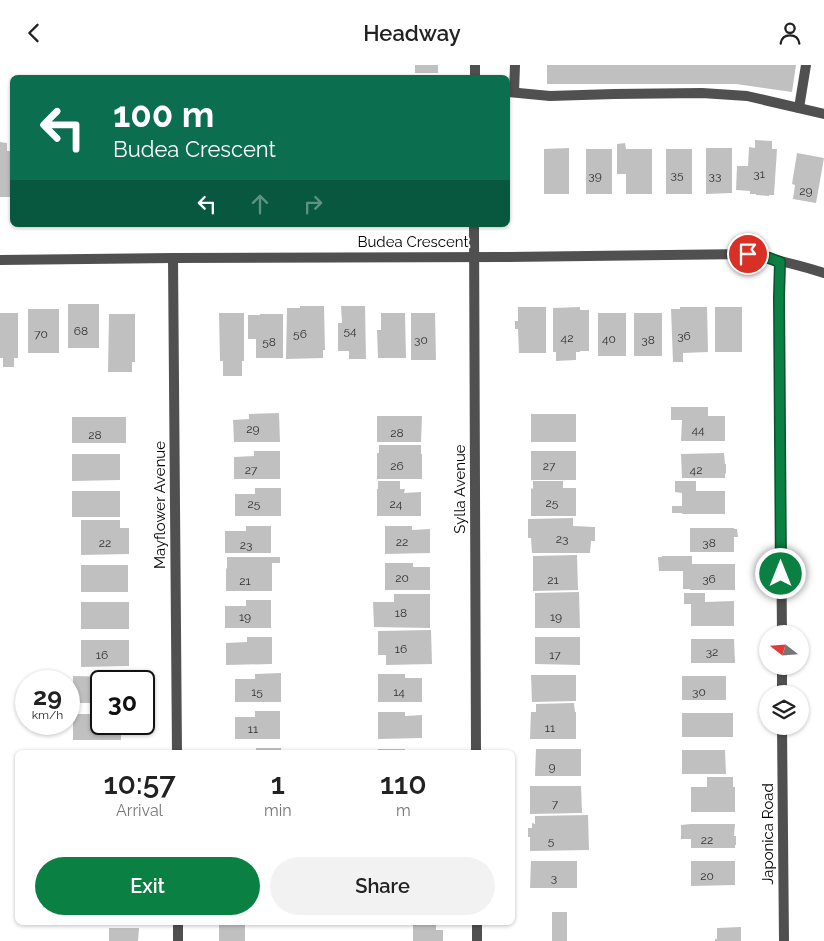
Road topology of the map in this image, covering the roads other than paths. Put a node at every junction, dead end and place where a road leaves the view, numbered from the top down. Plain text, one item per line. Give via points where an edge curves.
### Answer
1 (515, 65) edge
2 (806, 65) edge
3 (511, 92) edge
4 (799, 108) junction
5 (824, 114) edge
6 (474, 227) edge
7 (474, 257) junction
8 (173, 258) junction
9 (0, 260) edge
10 (780, 262) junction
11 (824, 273) edge
12 (782, 625) edge
13 (782, 735) edge
14 (177, 750) edge
15 (476, 750) edge
16 (178, 925) edge
17 (477, 925) edge
18 (178, 941) edge
19 (477, 941) edge
20 (784, 941) edge

1 - 3 street
2 - 4 street
3 - 4 street via 550,96 702,93 747,96
4 - 5 street
6 - 7 street, Sylla Avenue
7 - 8 street, Budea Crescent
7 - 10 street, Budea Crescent via 748,254
7 - 15 street, Sylla Avenue
8 - 9 street, Budea Crescent
8 - 14 street, Mayflower Avenue
10 - 11 street, Budea Crescent
10 - 12 street
13 - 20 street, Japonica Road
16 - 18 street
17 - 19 street

